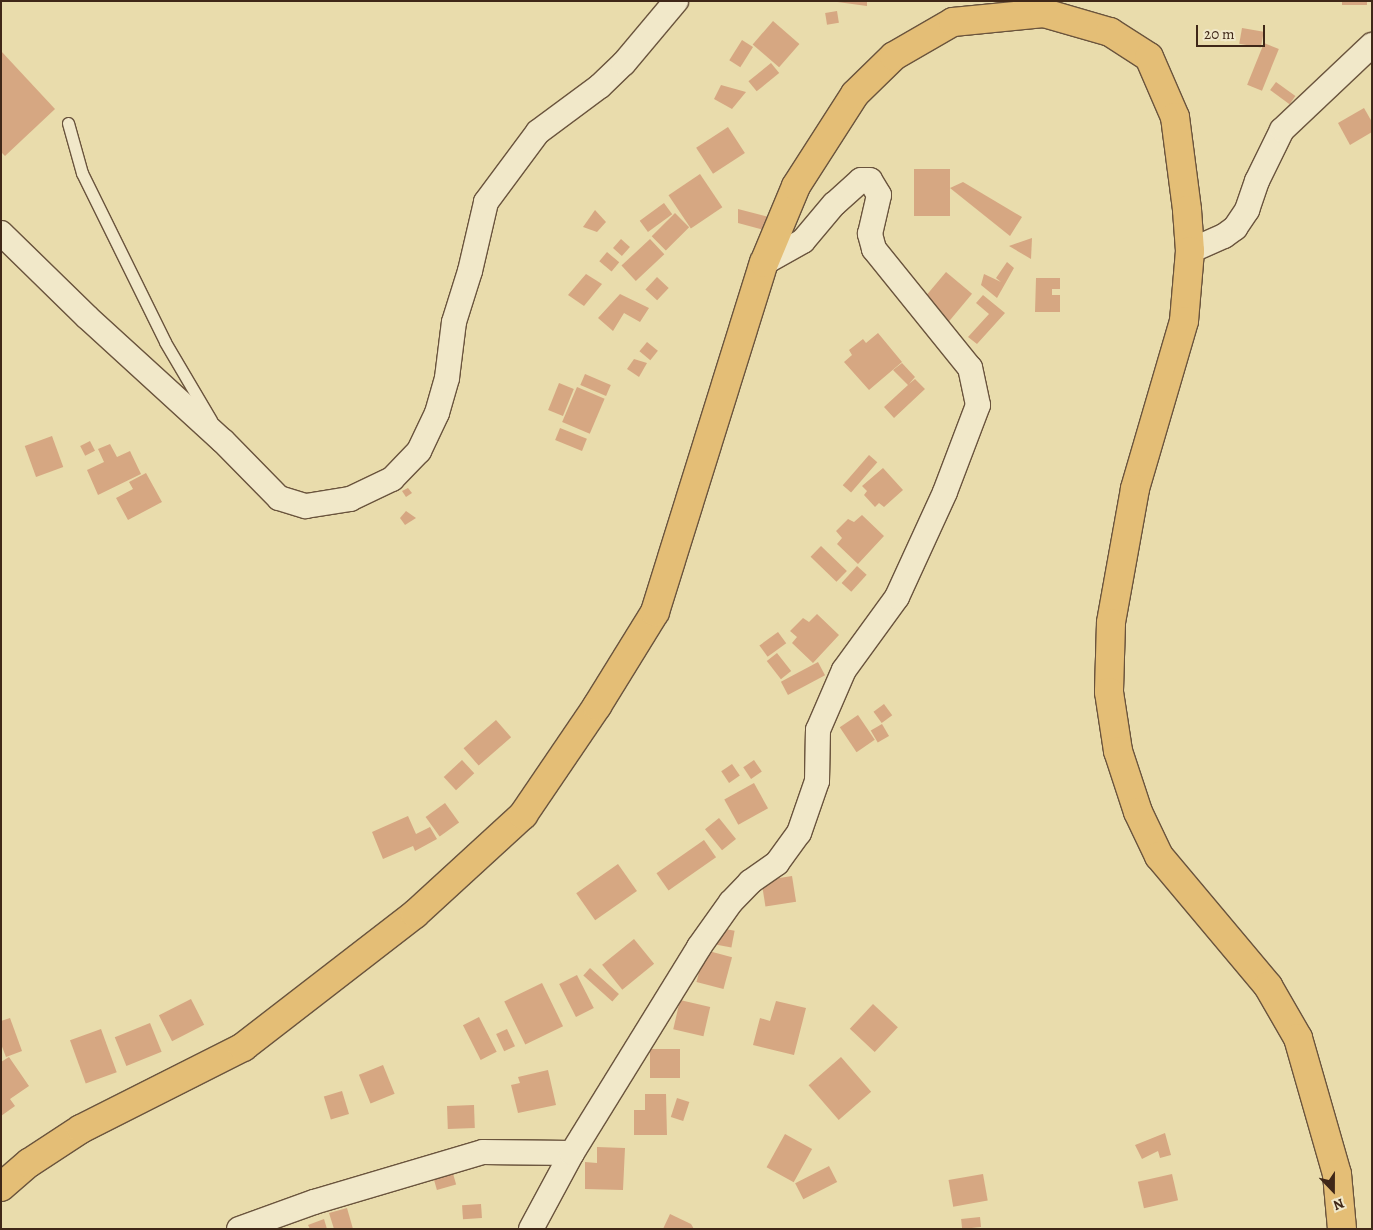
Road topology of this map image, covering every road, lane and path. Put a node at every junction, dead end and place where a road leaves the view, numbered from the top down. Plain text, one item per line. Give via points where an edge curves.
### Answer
1 (676, 1) edge
2 (1372, 46) edge
3 (68, 123) dead end
4 (1, 233) edge
5 (1190, 251) junction
6 (764, 263) junction
7 (224, 441) junction
8 (572, 1153) junction
9 (1, 1187) edge
10 (240, 1229) edge
11 (531, 1229) edge
12 (1342, 1229) edge

1 - 7 street via 612,75 538,132 486,202 454,322 447,378 437,413 419,451 392,479 350,500 306,506 280,498
2 - 5 street via 1282,130 1257,180 1248,210 1235,228
3 - 7 lane via 82,172 165,342
4 - 7 street via 87,317
5 - 6 main road via 1176,117 1149,57 1110,32 1044,13 953,22 894,56 855,94 796,186
5 - 12 main road via 1184,321 1135,489 1111,623 1109,692 1118,750 1138,812 1159,856 1268,986 1298,1038 1337,1174
6 - 8 street via 803,241 834,204 861,180 870,180 879,195 870,234 874,249 970,368 978,405 946,492 897,597 844,670 818,730 817,781 796,838 777,863 750,882 731,902 699,947
6 - 9 main road via 655,612 597,706 523,815 415,914 244,1047 80,1129 29,1163
8 - 10 street via 484,1152 314,1202
8 - 11 street

